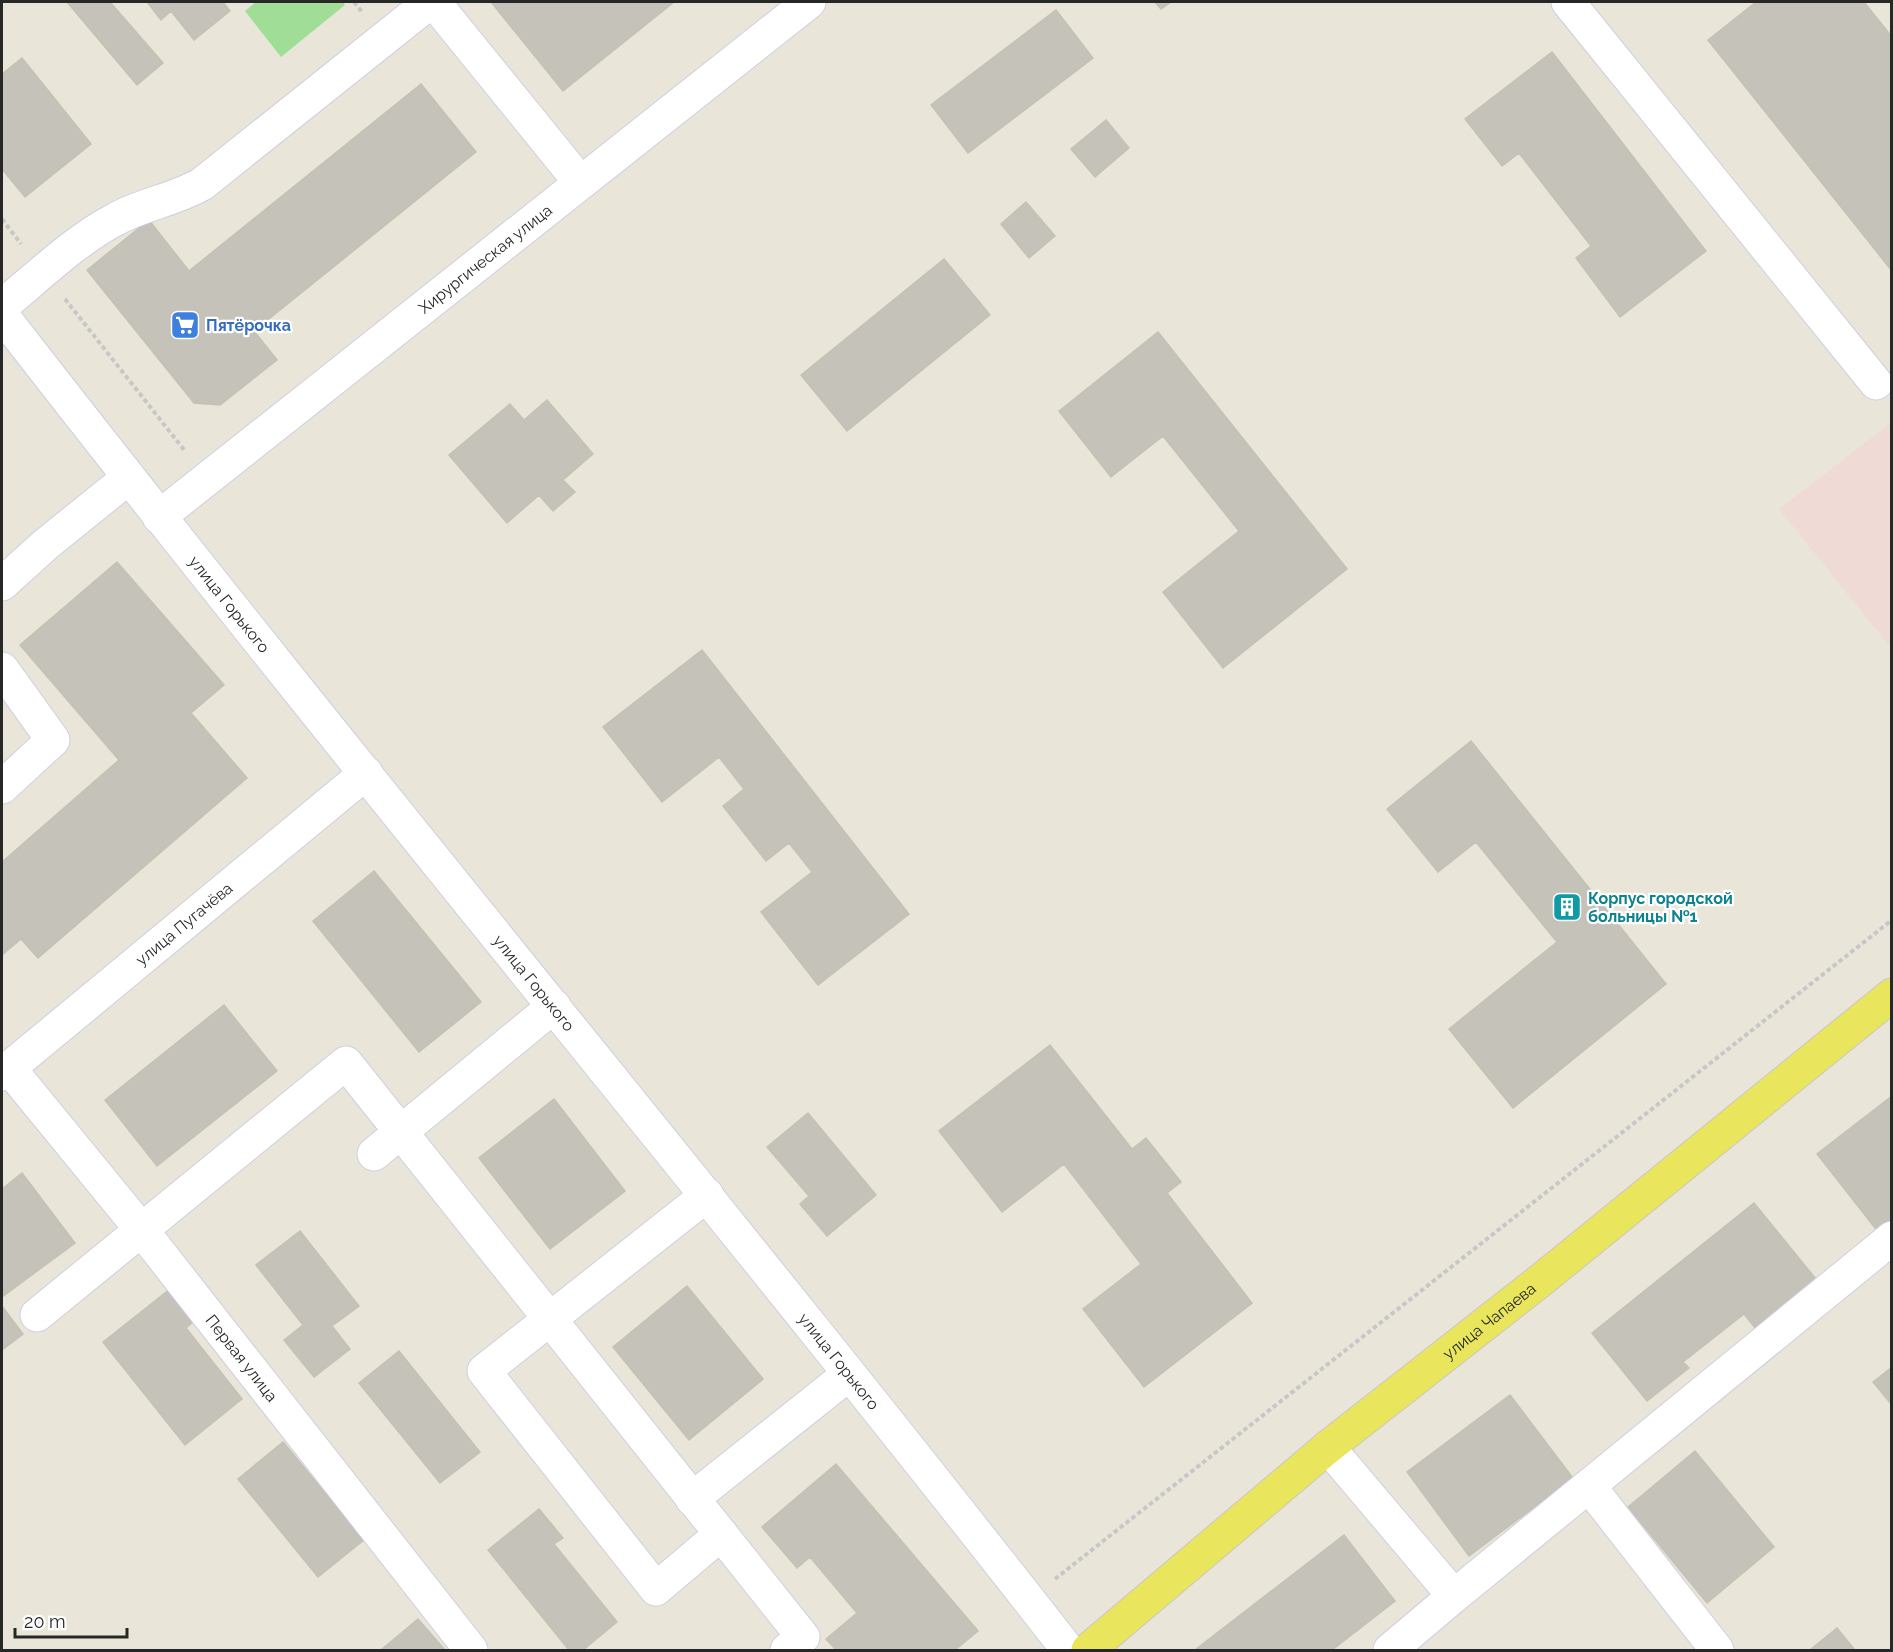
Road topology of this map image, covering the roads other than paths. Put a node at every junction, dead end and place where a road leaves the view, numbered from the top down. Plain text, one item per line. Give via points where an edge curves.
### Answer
1 (430, 2) edge
2 (434, 2) edge
3 (809, 2) edge
4 (1568, 2) edge
5 (580, 182) junction
6 (2, 306) edge
7 (2, 315) edge
8 (1876, 383) dead end
9 (128, 478) junction
10 (159, 517) junction
11 (2, 584) edge
12 (2, 669) edge
13 (366, 773) junction
14 (2, 787) edge
15 (1892, 995) edge
16 (554, 1006) junction
17 (5, 1071) edge
18 (401, 1132) junction
19 (374, 1154) dead end
20 (707, 1195) junction
21 (140, 1228) junction
22 (1892, 1238) edge
23 (37, 1315) dead end
24 (551, 1321) junction
25 (849, 1374) junction
26 (1328, 1447) junction
27 (1589, 1486) junction
28 (692, 1498) junction
29 (721, 1534) junction
30 (1454, 1596) junction
31 (471, 1650) edge
32 (789, 1650) edge
33 (1068, 1650) edge
34 (1088, 1650) edge
35 (1390, 1650) edge
36 (1717, 1650) edge

1 - 6 street via 202,184 116,219 92,233
2 - 5 street
3 - 5 street, Хирургическая улица
4 - 8 street
5 - 10 street, Хирургическая улица
7 - 9 street, улица Горького
9 - 10 street, улица Горького
9 - 11 street
10 - 13 street, улица Горького
12 - 14 street via 53,740
13 - 16 street, улица Горького
13 - 17 street, улица Пугачёва
15 - 26 main road, улица Чапаева
16 - 18 street
16 - 20 street, улица Горького
17 - 21 street, Первая улица
18 - 19 street
18 - 21 street via 346,1063
18 - 24 street
20 - 24 street
20 - 25 street, улица Горького
21 - 23 street
21 - 31 street, Первая улица
22 - 27 street
24 - 28 street
24 - 29 street via 484,1371 656,1589
25 - 28 street
25 - 33 street, улица Горького
26 - 30 street
26 - 34 main road, улица Чапаева
27 - 30 street
27 - 36 street
28 - 29 street
29 - 32 street via 803,1637
30 - 35 street

